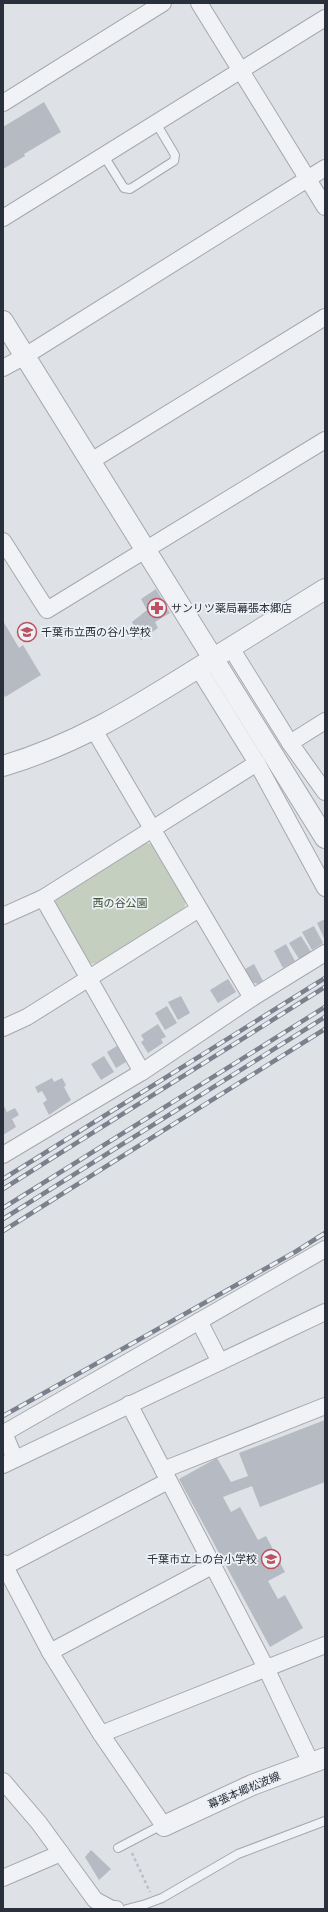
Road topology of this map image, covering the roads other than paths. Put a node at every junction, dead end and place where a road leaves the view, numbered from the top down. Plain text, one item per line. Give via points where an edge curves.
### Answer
1 (163, 3) edge
2 (199, 3) edge
3 (325, 18) edge
4 (240, 71) junction
5 (3, 103) edge
6 (156, 123) junction
7 (104, 156) junction
8 (325, 168) edge
9 (307, 179) junction
10 (325, 207) edge
11 (3, 218) edge
12 (325, 317) edge
13 (3, 321) edge
14 (25, 356) junction
15 (3, 368) edge
16 (325, 440) edge
17 (91, 461) junction
18 (3, 541) edge
19 (147, 550) junction
20 (325, 589) edge
21 (231, 648) junction
22 (206, 663) junction
23 (325, 721) edge
24 (94, 730) junction
25 (290, 743) junction
26 (257, 763) junction
27 (3, 766) edge
28 (325, 792) edge
29 (152, 829) junction
30 (325, 838) edge
31 (325, 888) edge
32 (43, 898) junction
33 (199, 909) junction
34 (3, 916) edge
35 (325, 953) edge
36 (89, 978) junction
37 (252, 998) junction
38 (3, 1028) edge
39 (142, 1072) junction
40 (3, 1155) edge
41 (325, 1249) edge
42 (325, 1312) edge
43 (199, 1321) junction
44 (220, 1362) junction
45 (129, 1404) junction
46 (325, 1406) edge
47 (9, 1462) edge
48 (165, 1476) junction
49 (4, 1565) edge
50 (212, 1566) junction
51 (325, 1644) edge
52 (50, 1652) junction
53 (266, 1668) junction
54 (101, 1734) junction
55 (318, 1760) edge
56 (3, 1781) edge
57 (325, 1821) edge
58 (164, 1826) junction
59 (118, 1848) dead end
60 (61, 1853) junction
61 (3, 1878) edge
62 (116, 1909) edge
63 (127, 1909) edge

1 - 5 street
2 - 4 street
3 - 4 street
4 - 6 street
4 - 9 street
6 - 7 street
6 - 7 lane via 175,155 174,161 130,189 124,188
7 - 11 street
8 - 9 street
9 - 10 street
9 - 14 street
12 - 17 street
13 - 14 street
14 - 15 street
14 - 17 street
16 - 19 street
17 - 19 street
18 - 19 street via 47,610
19 - 22 street
20 - 21 street
21 - 22 street
21 - 25 street
22 - 24 street via 118,718
22 - 26 street
22 - 30 street
23 - 25 street
24 - 27 street via 28,759
24 - 29 street
25 - 28 street
26 - 29 street
26 - 31 street
29 - 32 street
29 - 33 street
32 - 34 street
32 - 36 street
33 - 36 street
33 - 37 street
35 - 37 street
36 - 38 street via 27,1017
36 - 39 street
37 - 39 street
39 - 40 street
41 - 43 street
42 - 44 street
43 - 44 street
43 - 47 street via 4,1433
44 - 45 street
45 - 47 street
45 - 48 street
46 - 48 street
48 - 49 street
48 - 50 street
49 - 52 street
50 - 52 street
50 - 53 street
51 - 53 street
52 - 54 street
53 - 54 street
53 - 55 street
54 - 58 street
55 - 58 street, 幕張本郷松波線 via 252,1785
56 - 60 street
57 - 63 lane via 238,1854 154,1901
58 - 59 lane
60 - 61 street
60 - 62 street via 95,1900

